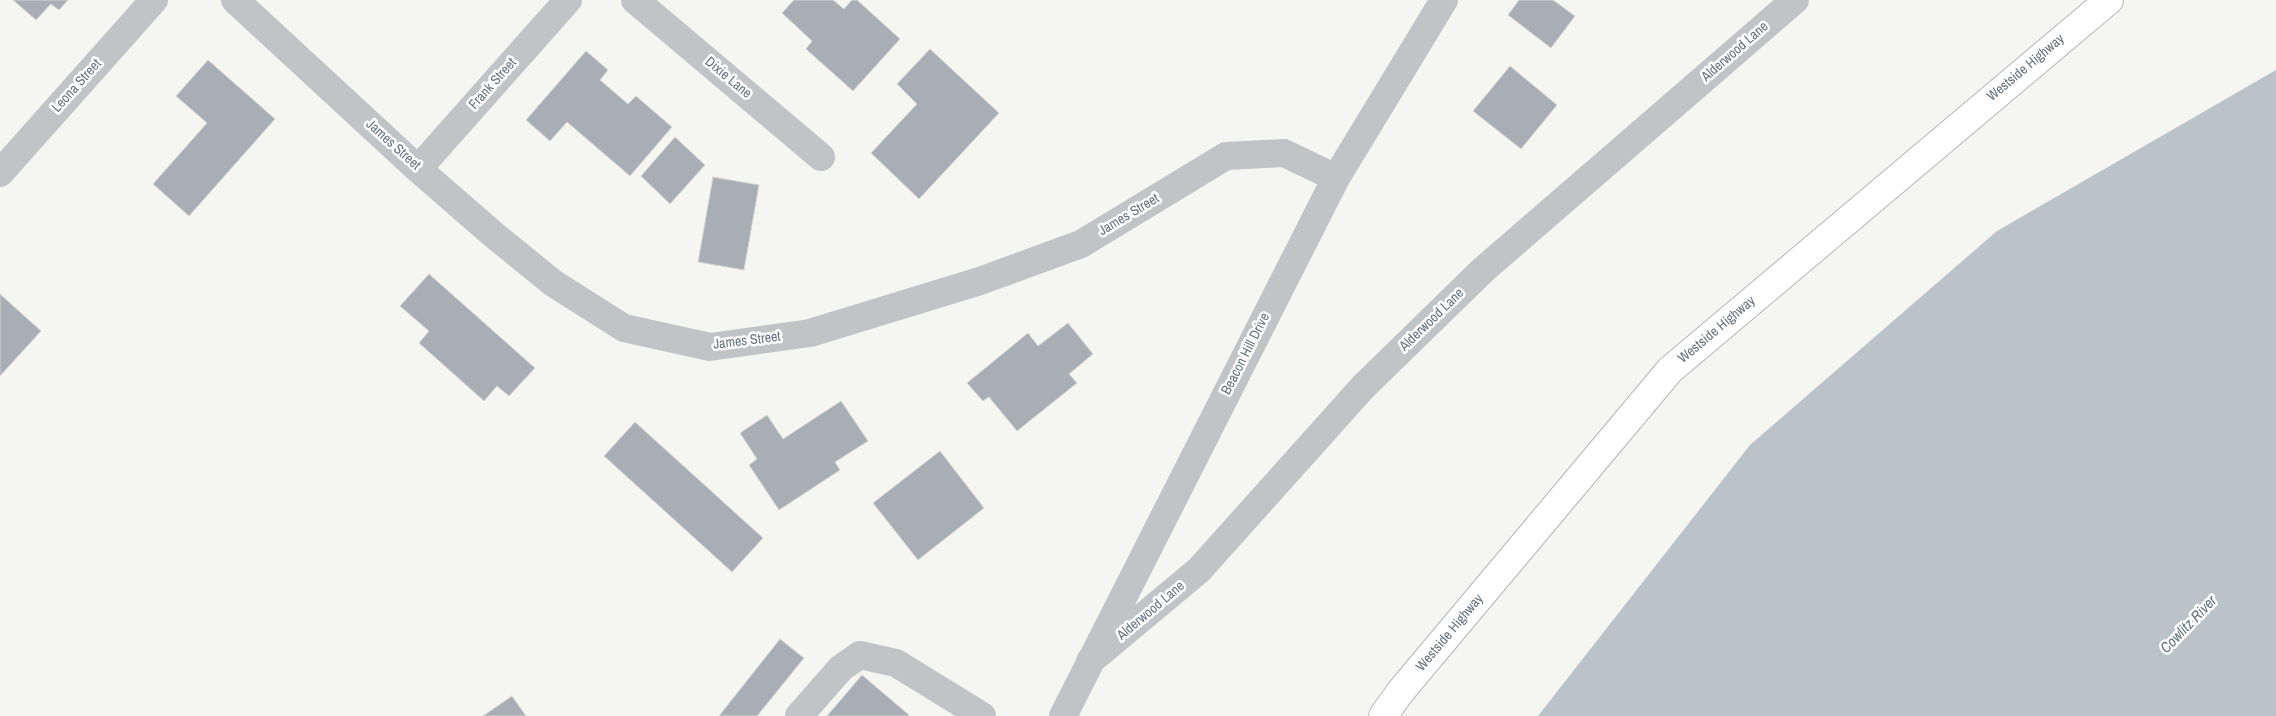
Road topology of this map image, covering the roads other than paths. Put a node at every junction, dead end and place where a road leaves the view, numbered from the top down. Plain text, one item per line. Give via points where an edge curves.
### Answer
1 (154, 0) edge
2 (235, 0) edge
3 (568, 0) edge
4 (635, 0) edge
5 (1444, 0) edge
6 (1794, 0) edge
7 (2109, 0) edge
8 (821, 157) dead end
9 (418, 169) junction
10 (0, 173) edge
11 (1336, 178) junction
12 (1090, 661) junction
13 (799, 716) edge
14 (982, 716) edge
15 (1063, 716) edge
16 (1383, 716) edge

1 - 10 street, Leona Street
2 - 9 street, James Street
3 - 9 street, Frank Street
4 - 8 street, Dixie Lane
5 - 11 street, Beacon Hill Drive
6 - 12 street, Alderwood Lane via 1484,270 1363,387 1199,570
7 - 16 main road, Westside Highway via 1670,370 1407,683
9 - 11 street, James Street via 553,283 624,328 710,347 810,333 990,278 1081,244 1226,156 1284,153
11 - 12 street, Beacon Hill Drive
12 - 15 street, Beacon Hill Drive
13 - 14 street via 841,668 860,655 896,663

